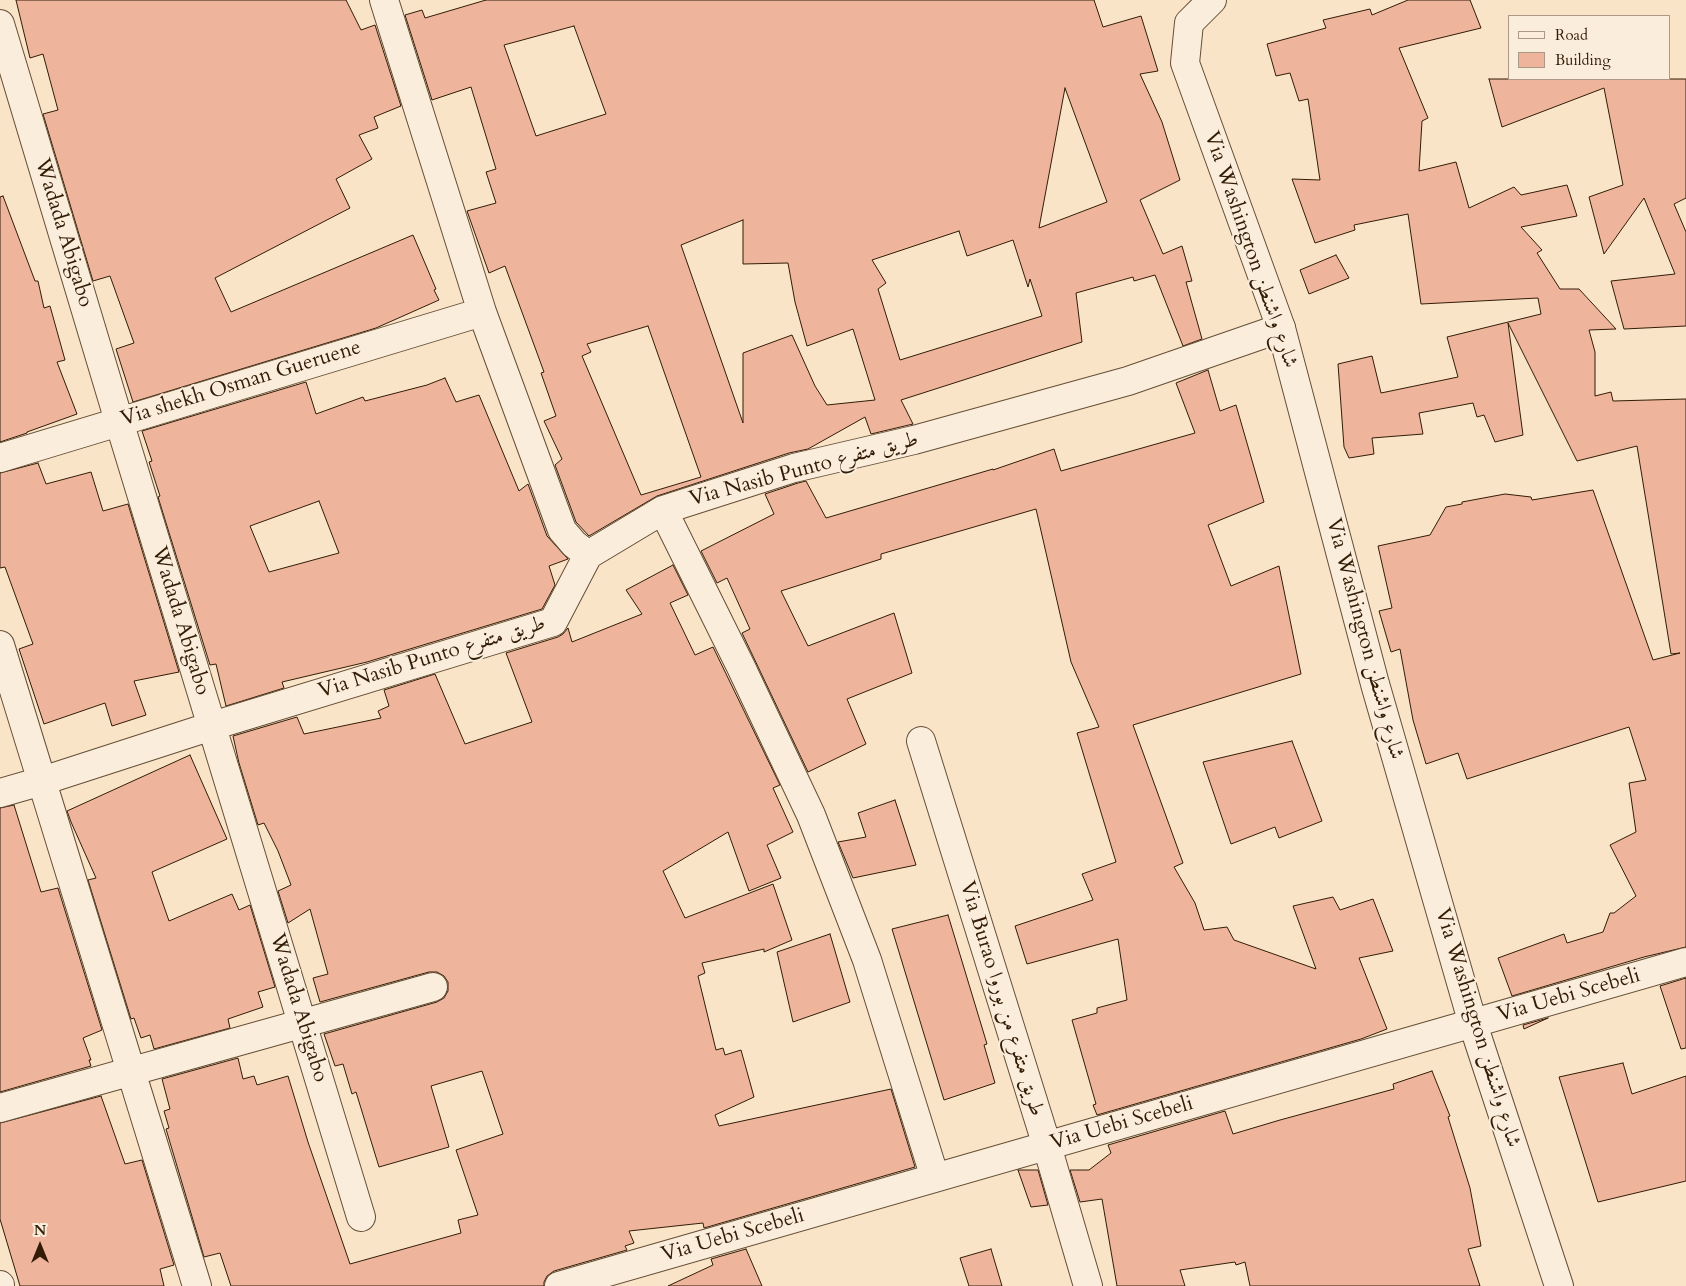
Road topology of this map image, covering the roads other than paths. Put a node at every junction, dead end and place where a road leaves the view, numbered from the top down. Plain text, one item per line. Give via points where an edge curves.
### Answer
1 (384, 0) edge
2 (1212, 0) edge
3 (0, 24) edge
4 (482, 312) junction
5 (1281, 328) junction
6 (119, 421) junction
7 (0, 458) edge
8 (663, 510) junction
9 (588, 555) junction
10 (0, 645) edge
11 (212, 726) junction
12 (921, 741) dead end
13 (42, 781) junction
14 (0, 793) edge
15 (1686, 962) edge
16 (433, 987) dead end
17 (303, 1024) junction
18 (1473, 1024) junction
19 (131, 1072) junction
20 (0, 1108) edge
21 (1047, 1146) junction
22 (935, 1178) junction
23 (361, 1217) dead end
24 (196, 1286) edge
25 (559, 1286) edge
26 (1088, 1286) edge
27 (1559, 1286) edge

1 - 4 street
2 - 5 street, Via Washington شارع واشنطن via 1189,22 1185,62
3 - 6 street, Wadada Abigabo
4 - 6 street, Via shekh Osman Gueruene
4 - 9 street via 562,530
5 - 8 street, Via Nasib Punto طريق متفرع via 1128,381 914,440 794,468
5 - 18 street, Via Washington شارع واشنطن via 1375,684
6 - 7 street, Via shekh Osman Gueruene
6 - 11 street, Wadada Abigabo
8 - 9 street, Via Nasib Punto طريق متفرع
8 - 22 street via 811,814 867,960
9 - 11 street, Via Nasib Punto طريق متفرع via 553,622
10 - 13 street
11 - 13 street, Via Nasib Punto طريق متفرع
11 - 17 street, Wadada Abigabo
12 - 21 street, Via Burao طريق متفرع من بوروا
13 - 14 street, Via Nasib Punto طريق متفرع
13 - 19 street
15 - 18 street, Via Uebi Scebeli
16 - 17 street
17 - 19 street
17 - 23 street, Wadada Abigabo
18 - 21 street, Via Uebi Scebeli
18 - 27 street, Via Washington شارع واشنطن
19 - 20 street
19 - 24 street
21 - 22 street, Via Uebi Scebeli
21 - 26 street, Via Burao طريق متفرع من بوروا
22 - 25 street, Via Uebi Scebeli

